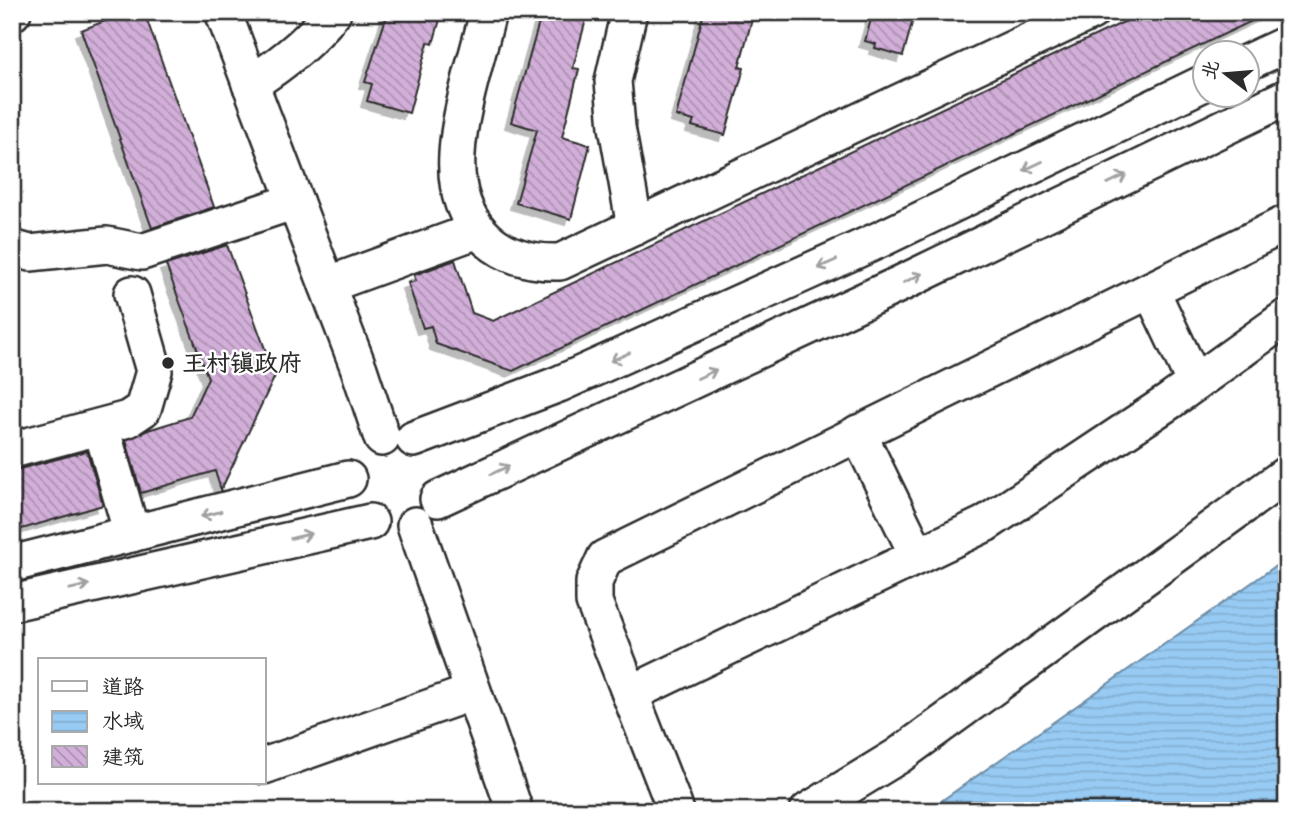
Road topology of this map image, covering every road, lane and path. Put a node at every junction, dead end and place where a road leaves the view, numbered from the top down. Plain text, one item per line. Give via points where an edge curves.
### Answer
1 (223, 12) edge
2 (333, 12) edge
3 (488, 12) edge
4 (629, 12) edge
5 (1091, 12) edge
6 (1287, 44) edge
7 (1260, 57) edge
8 (250, 85) junction
9 (1190, 90) edge
10 (1287, 97) edge
11 (295, 201) junction
12 (1287, 223) edge
13 (635, 226) junction
14 (478, 230) junction
15 (12, 248) edge
16 (327, 285) junction
17 (1151, 290) junction
18 (132, 294) dead end
19 (1287, 317) edge
20 (1195, 383) junction
21 (101, 426) junction
22 (858, 433) junction
23 (398, 438) junction
24 (12, 450) edge
25 (1287, 474) edge
26 (348, 479) junction
27 (438, 499) junction
28 (370, 522) junction
29 (415, 525) junction
30 (132, 534) junction
31 (918, 556) junction
32 (12, 564) edge
33 (12, 603) edge
34 (473, 692) junction
35 (630, 694) junction
36 (266, 765) edge
37 (512, 810) edge
38 (676, 811) edge
39 (808, 811) edge

1 - 8 street
2 - 8 street via 304,45
3 - 14 street via 457,156 462,197
4 - 13 street via 613,81
5 - 13 street
6 - 7 street
8 - 11 street
9 -> 23 street via 881,239 597,368
27 -> 10 street
11 - 15 street via 142,252 107,245 30,253
11 - 16 street
12 - 17 street
13 - 14 street via 560,262 513,256
14 - 16 street
16 - 23 street
17 - 20 street
17 - 22 street
18 - 21 street via 154,371 151,387 143,410
19 - 20 street
20 - 31 street via 985,524
21 - 24 street
21 - 30 street
22 - 31 street
22 - 35 street via 605,558 594,582 594,601
23 - 26 street via 366,446 357,455
23 - 27 street via 425,446 435,458 441,473
25 - 39 street via 898,755
26 - 28 street via 351,499
26 -> 30 street
27 - 29 street
28 - 29 street via 384,528
33 -> 28 street
29 - 34 street
30 - 32 street
31 - 35 street
34 - 36 street
34 - 37 street
35 - 38 street

